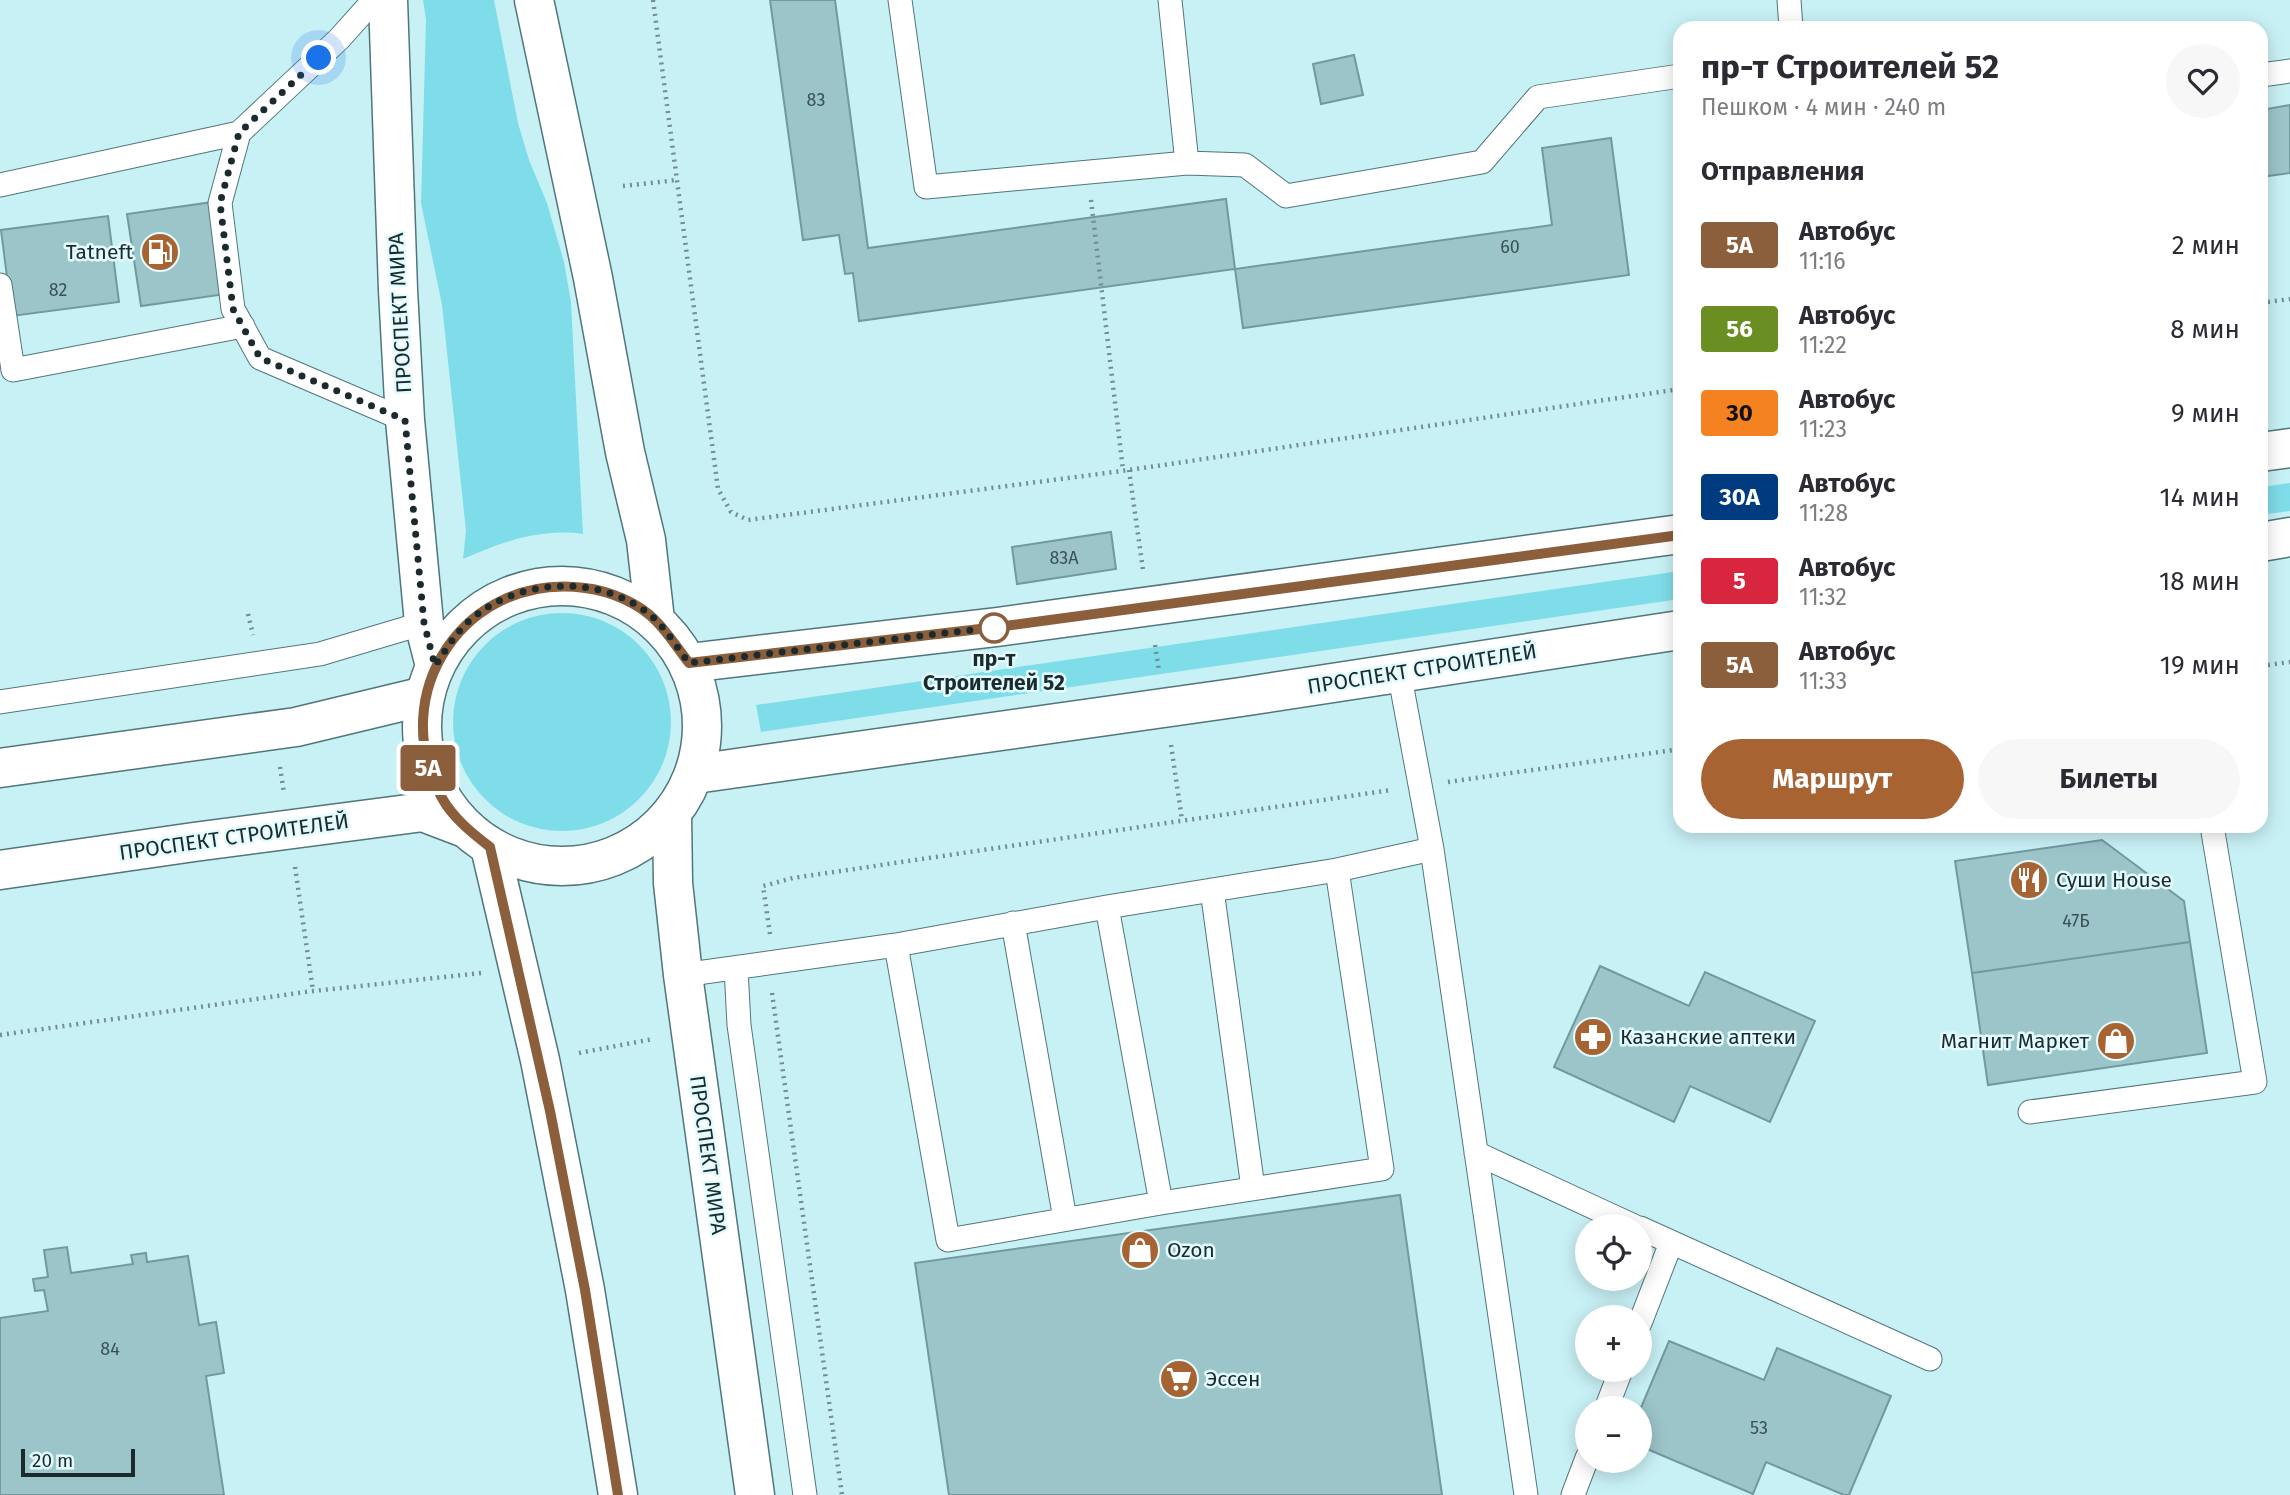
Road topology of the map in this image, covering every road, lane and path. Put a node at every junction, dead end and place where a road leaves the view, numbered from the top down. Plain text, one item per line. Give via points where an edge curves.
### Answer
1 (374, 0) edge
2 (388, 0) edge
3 (534, 0) edge
4 (653, 0) edge
5 (901, 0) edge
6 (1170, 0) edge
7 (1788, 0) edge
8 (1790, 21) edge
9 (2290, 71) edge
10 (2268, 74) edge
11 (1673, 77) edge
12 (239, 133) junction
13 (1187, 163) junction
14 (1087, 172) junction
15 (677, 180) junction
16 (0, 185) edge
17 (623, 186) dead end
18 (0, 285) edge
19 (2290, 299) edge
20 (2268, 302) edge
21 (243, 326) junction
22 (1673, 390) edge
23 (405, 420) junction
24 (2290, 448) edge
25 (2268, 451) edge
26 (1123, 470) junction
27 (1673, 535) edge
28 (2290, 537) edge
29 (2268, 541) edge
30 (655, 620) junction
31 (424, 623) junction
32 (1673, 631) edge
33 (2290, 662) edge
34 (689, 663) junction
35 (2268, 665) edge
36 (1399, 673) junction
37 (430, 681) junction
38 (0, 702) edge
39 (1673, 751) edge
40 (0, 768) edge
41 (695, 774) junction
42 (1421, 786) junction
43 (673, 813) junction
44 (2213, 833) edge
45 (478, 837) junction
46 (1433, 849) junction
47 (0, 870) edge
48 (1337, 870) junction
49 (1212, 890) junction
50 (1107, 907) junction
51 (1013, 923) junction
52 (896, 944) junction
53 (766, 963) junction
54 (736, 968) junction
55 (485, 972) dead end
56 (683, 975) junction
57 (777, 1021) junction
58 (739, 1025) junction
59 (691, 1032) junction
60 (0, 1035) edge
61 (540, 1060) junction
62 (2030, 1112) dead end
63 (1476, 1153) junction
64 (1254, 1188) junction
65 (1161, 1203) junction
66 (1608, 1214) edge
67 (1065, 1219) junction
68 (1652, 1234) edge
69 (1671, 1243) junction
70 (1647, 1305) edge
71 (1930, 1359) dead end
72 (1581, 1473) edge
73 (618, 1495) edge
74 (755, 1495) edge
75 (805, 1495) edge
76 (842, 1495) edge
77 (1526, 1495) edge
78 (1573, 1495) edge

1 - 12 lane
2 - 23 main road, ПРОСПЕКТ МИРА
3 - 30 main road via 646,540
4 - 15 path
5 - 14 lane via 926,187
6 - 13 lane
7 - 8 lane
9 - 10 lane
11 - 13 lane via 1538,97 1482,162 1286,196 1245,165
12 - 16 lane
12 - 21 lane via 220,203 233,309
13 - 14 lane
14 - 26 path
15 - 17 path
15 - 26 path via 718,489 731,512 748,520 759,519
18 - 21 lane via 13,370
19 - 20 path
21 - 23 lane via 260,358
22 - 26 path
23 - 31 main road, ПРОСПЕКТ МИРА
24 - 25 main road
27 - 34 main road via 997,627
28 - 29 main road
30 - 34 main road
30 - 37 main road via 629,601 598,590 566,585 534,588 503,598 475,616 453,639
31 - 37 main road, ПРОСПЕКТ МИРА
31 - 38 lane via 320,654
32 - 36 main road, ПРОСПЕКТ СТРОИТЕЛЕЙ
33 - 35 path
34 - 41 main road via 703,718
36 - 41 main road, ПРОСПЕКТ СТРОИТЕЛЕЙ
36 - 42 lane
37 - 40 main road via 296,727
37 - 45 main road via 422,732 428,767 443,800
39 - 42 path
41 - 43 main road
42 - 46 lane
42 - 53 path via 763,886 772,948
43 - 45 main road, ПРОСПЕКТ СТРОИТЕЛЕЙ via 643,841 607,859 567,866 527,862
43 - 56 main road, ПРОСПЕКТ МИРА via 673,883
44 - 62 lane via 2255,1082
45 - 47 main road, ПРОСПЕКТ СТРОИТЕЛЕЙ via 423,812
45 - 61 main road
46 - 48 lane
46 - 63 lane
48 - 49 lane
48 - 64 lane via 1382,1169
49 - 50 lane
49 - 64 lane
50 - 51 lane
50 - 65 lane
51 - 52 lane
51 - 67 lane
52 - 53 lane
52 - 67 lane via 948,1240
53 - 54 lane
53 - 57 path
54 - 56 lane
54 - 58 lane
55 - 60 path
56 - 59 main road, ПРОСПЕКТ МИРА
57 - 58 path
57 - 76 path
58 - 75 lane
59 - 61 path
59 - 74 main road, ПРОСПЕКТ МИРА
61 - 73 main road via 585,1290
63 - 66 lane
63 - 77 lane
64 - 65 lane
65 - 67 lane
68 - 69 lane
69 - 70 lane
69 - 71 lane
72 - 78 lane

